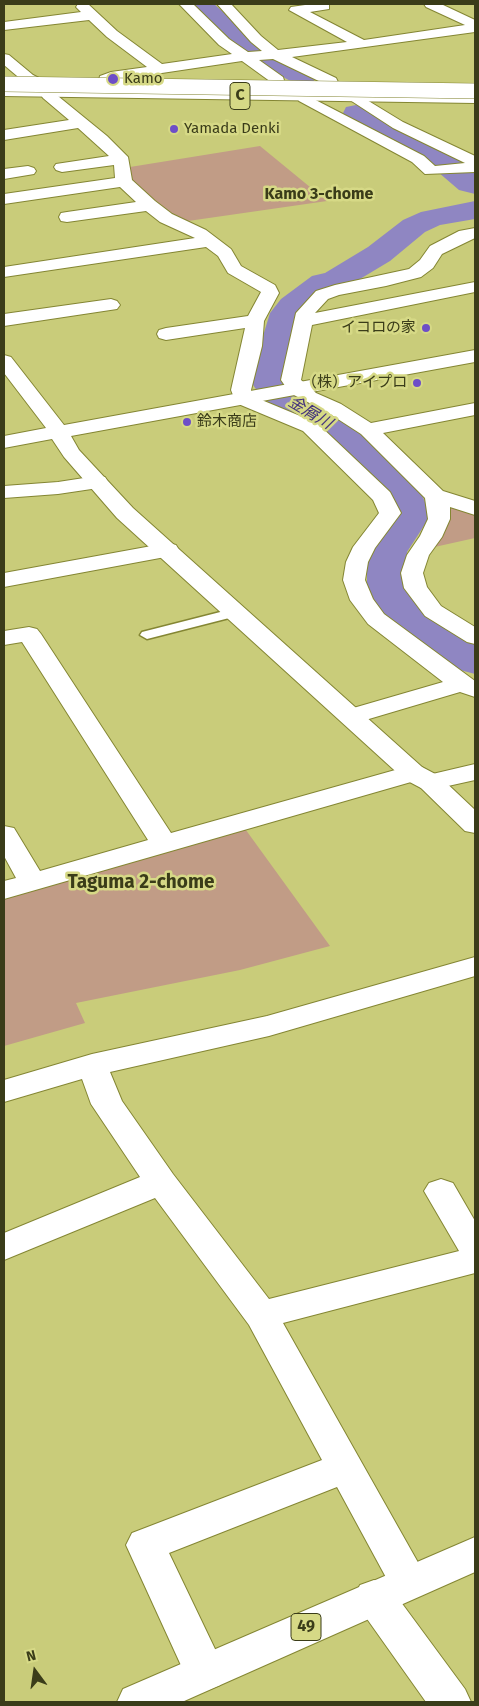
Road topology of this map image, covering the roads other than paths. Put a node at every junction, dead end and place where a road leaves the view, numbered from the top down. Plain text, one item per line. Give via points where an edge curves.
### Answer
1 (186, 4) edge
2 (224, 4) edge
3 (320, 4) edge
4 (432, 4) edge
5 (475, 9) edge
6 (450, 14) junction
7 (4, 26) edge
8 (475, 27) edge
9 (362, 44) junction
10 (275, 54) junction
11 (4, 58) edge
12 (243, 58) junction
13 (159, 69) junction
14 (4, 84) edge
15 (105, 84) dead end
16 (273, 88) junction
17 (334, 88) dead end
18 (475, 90) edge
19 (4, 92) edge
20 (196, 95) junction
21 (304, 98) dead end
22 (357, 100) dead end
23 (475, 100) edge
24 (475, 104) edge
25 (79, 123) junction
26 (4, 135) edge
27 (121, 159) junction
28 (473, 166) edge
29 (62, 167) dead end
30 (28, 171) dead end
31 (4, 174) edge
32 (124, 182) junction
33 (4, 199) edge
34 (149, 205) junction
35 (80, 219) dead end
36 (475, 233) edge
37 (210, 241) junction
38 (4, 272) edge
39 (475, 287) edge
40 (111, 305) dead end
41 (4, 320) edge
42 (255, 321) junction
43 (304, 322) junction
44 (166, 334) dead end
45 (475, 356) edge
46 (4, 361) edge
47 (297, 389) junction
48 (243, 399) junction
49 (475, 409) edge
50 (368, 430) junction
51 (58, 433) junction
52 (4, 442) edge
53 (97, 482) junction
54 (4, 492) edge
55 (435, 496) junction
56 (475, 508) edge
57 (168, 550) junction
58 (4, 580) edge
59 (236, 612) junction
60 (147, 634) dead end
61 (475, 637) edge
62 (4, 638) edge
63 (469, 687) edge
64 (352, 716) junction
65 (475, 772) edge
66 (422, 777) junction
67 (475, 825) edge
68 (4, 834) edge
69 (164, 843) junction
70 (33, 882) junction
71 (4, 890) edge
72 (475, 966) edge
73 (92, 1065) junction
74 (4, 1090) edge
75 (161, 1182) junction
76 (441, 1191) dead end
77 (4, 1247) edge
78 (475, 1250) edge
79 (475, 1260) edge
80 (261, 1315) junction
81 (346, 1467) junction
82 (475, 1554) edge
83 (409, 1582) junction
84 (374, 1598) junction
85 (205, 1672) junction
86 (138, 1702) edge
87 (450, 1702) edge

1 - 12 main road
2 - 10 main road via 256,40
3 - 9 main road via 324,6 296,10
4 - 6 main road
5 - 6 main road
6 - 8 main road
7 - 13 main road via 88,11 112,34
8 - 9 main road
9 - 10 main road
10 - 12 main road
10 - 17 main road via 331,81
11 - 25 main road
12 - 13 main road
12 - 16 main road via 278,80
13 - 15 main road via 111,76 105,79
14 - 16 main road, C, bridge
16 - 18 main road, bridge
19 - 20 main road, C
20 - 23 main road, C
20 - 24 main road via 265,100
21 - 28 main road via 418,159 431,171
22 - 28 main road
25 - 26 main road
25 - 27 main road
27 - 29 main road
27 - 32 main road via 120,171
30 - 31 main road
32 - 33 main road
32 - 34 main road
34 - 35 main road
34 - 37 main road
36 - 43 main road via 464,235 436,250 416,273 322,295 305,313
37 - 38 main road
37 - 42 main road via 225,253 234,269 269,289 270,293
39 - 43 main road
40 - 41 main road
42 - 44 main road
42 - 48 main road via 241,390
43 - 47 main road via 291,380
45 - 47 main road
46 - 51 main road via 47,414
47 - 48 main road
47 - 50 main road
48 - 51 main road
48 - 63 main road via 310,427 382,497 390,513 364,547 357,562 354,580 362,600 376,619
49 - 50 main road
50 - 55 main road
51 - 52 main road
51 - 53 main road
53 - 54 main road
53 - 57 main road via 124,513
55 - 56 main road
55 - 61 main road via 439,519 418,555 412,573 414,581 433,611
57 - 58 main road
57 - 59 main road
59 - 60 lane
59 - 64 main road
62 - 69 main road via 29,634
63 - 64 main road
64 - 66 main road
65 - 66 main road
66 - 67 main road
66 - 69 main road
68 - 70 main road
69 - 70 main road
70 - 71 main road
72 - 73 main road via 270,1026
73 - 74 main road
73 - 75 main road via 107,1104
75 - 77 main road
75 - 80 main road
76 - 78 main road
79 - 80 main road
80 - 81 main road
81 - 83 main road
81 - 85 main road via 146,1545
82 - 83 main road, 49
83 - 84 main road, 49
84 - 85 main road, 49
84 - 87 main road
85 - 86 main road, 49

